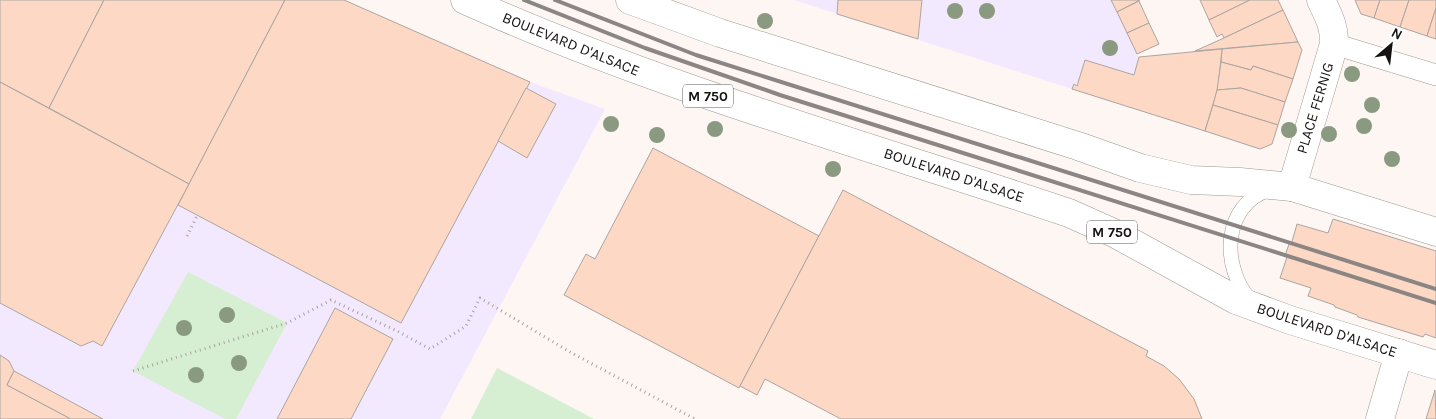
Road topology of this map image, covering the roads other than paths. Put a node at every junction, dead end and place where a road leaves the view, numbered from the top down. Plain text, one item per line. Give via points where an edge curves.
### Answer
1 (465, 0) edge
2 (630, 0) edge
3 (1321, 0) edge
4 (1334, 44) junction
5 (1436, 75) edge
6 (1292, 187) junction
7 (1436, 232) edge
8 (1257, 308) junction
9 (1400, 353) junction
10 (1436, 365) edge
11 (1380, 419) edge

1 - 8 main road, BOULEVARD D'ALSACE / M 750 via 562,42 691,90 1069,213
2 - 6 main road via 720,33 1140,168 1191,180
3 - 4 main road via 1335,34
4 - 5 street, PLACE FERNIG
4 - 6 main road, PLACE FERNIG
6 - 7 main road
6 - 8 lane via 1269,189 1258,195 1247,203 1234,226 1230,250 1233,270 1240,287
8 - 9 main road, BOULEVARD D'ALSACE / M 750
9 - 10 main road, BOULEVARD D'ALSACE / M 750
9 - 11 main road

